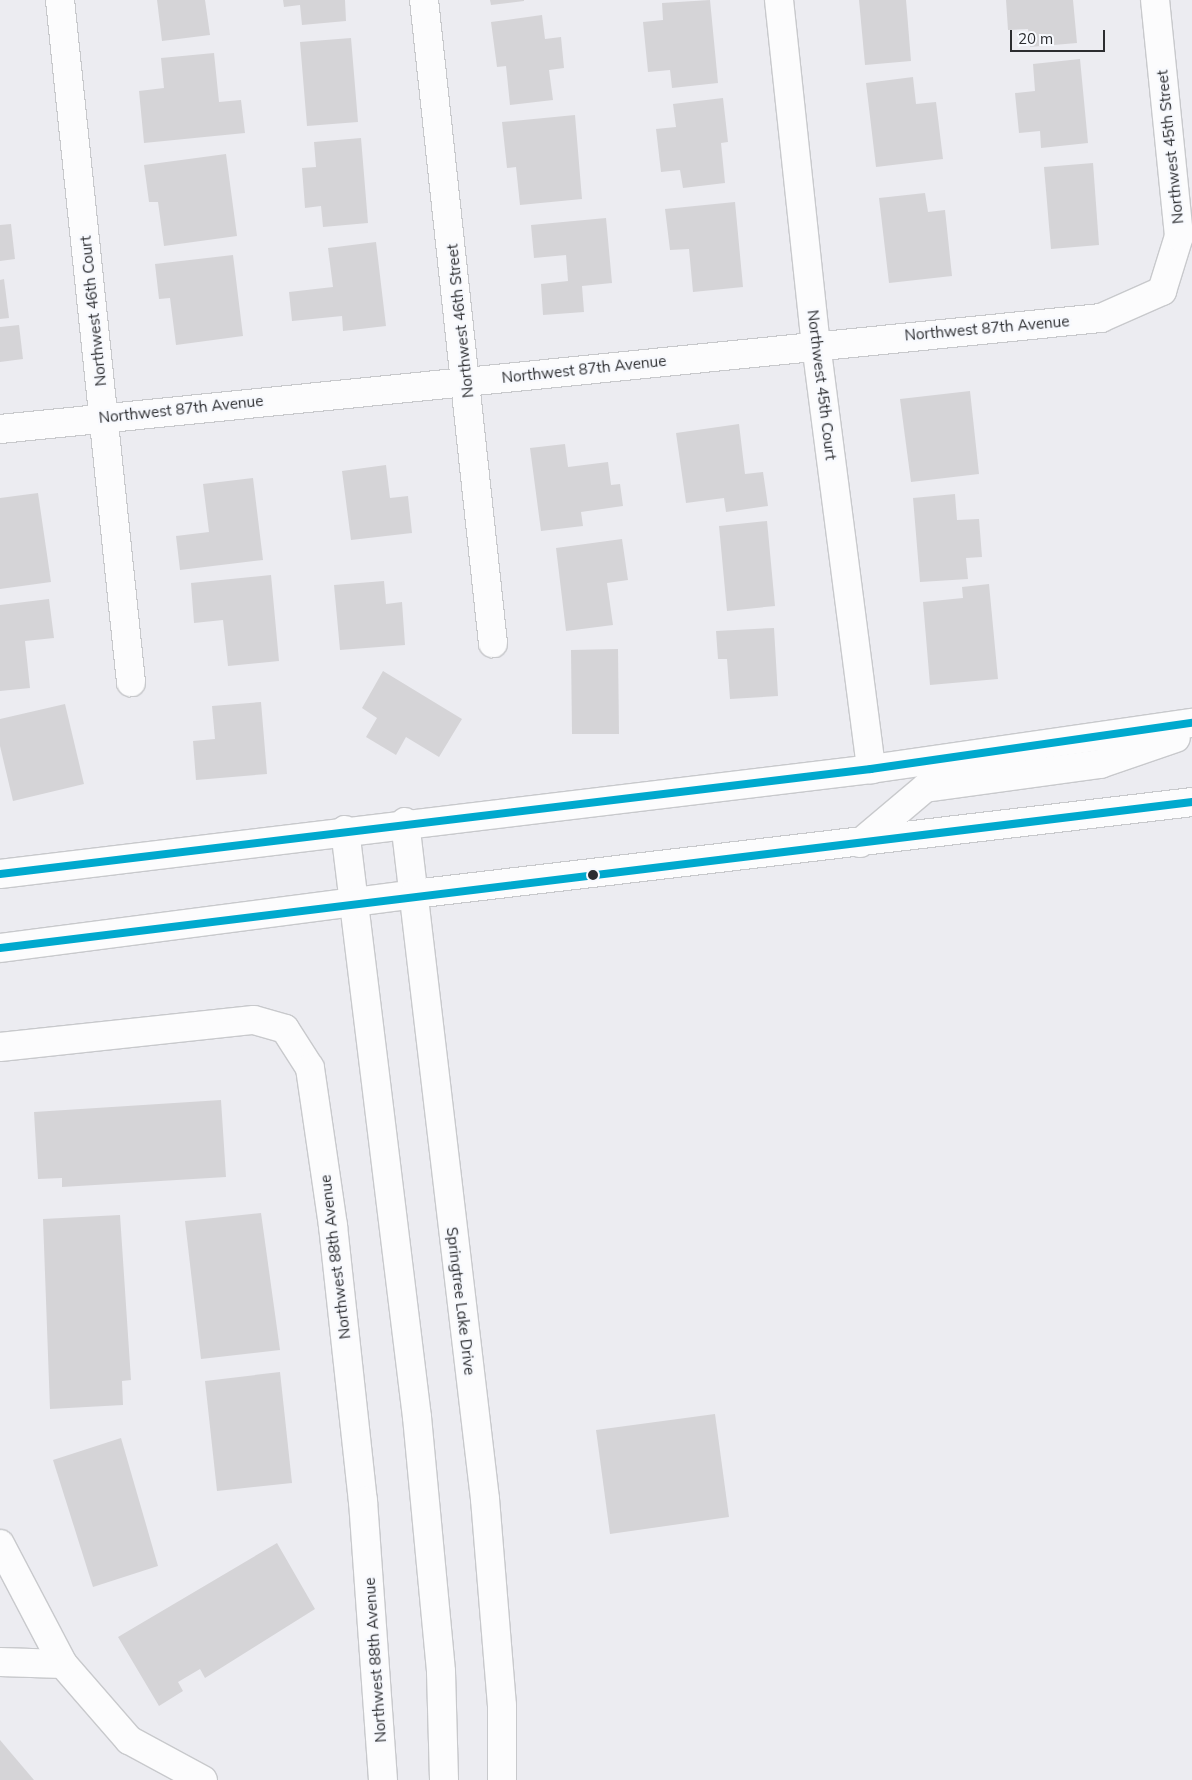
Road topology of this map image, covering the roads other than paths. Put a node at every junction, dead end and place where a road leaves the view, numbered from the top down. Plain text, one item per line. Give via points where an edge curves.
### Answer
1 (60, 0) edge
2 (424, 0) edge
3 (779, 0) edge
4 (1155, 0) edge
5 (1162, 291) joint
6 (816, 344) junction
7 (467, 381) junction
8 (104, 417) junction
9 (0, 429) edge
10 (493, 643) dead end
11 (131, 682) dead end
12 (1192, 723) edge
13 (1192, 733) edge
14 (872, 769) junction
15 (1192, 802) edge
16 (405, 822) junction
17 (345, 830) junction
18 (860, 843) junction
19 (0, 874) edge
20 (414, 894) junction
21 (352, 902) junction
22 (0, 948) edge
23 (0, 1047) edge
24 (0, 1544) edge
25 (0, 1662) edge
26 (63, 1664) junction
27 (203, 1780) edge
28 (383, 1780) edge
29 (444, 1780) edge
30 (502, 1780) edge

1 - 8 street, Northwest 46th Court
2 - 7 street, Northwest 46th Street
3 - 6 street, Northwest 45th Court
4 - 5 street, Northwest 45th Street via 1179,236
5 - 6 street, Northwest 87th Avenue via 1101,318
6 - 7 street, Northwest 87th Avenue
6 - 14 street, Northwest 45th Court
7 - 8 street, Northwest 87th Avenue
7 - 10 street, Northwest 46th Street
8 - 9 street, Northwest 87th Avenue
8 - 11 street, Northwest 46th Court
12 - 14 street
13 - 18 street via 1100,764 925,788
14 - 16 street
15 - 18 street
16 - 17 street
16 - 20 street, Springtree Lake Drive
17 - 19 street
17 - 21 street
18 - 20 street
20 - 21 street
20 - 30 street, Springtree Lake Drive via 486,1499 502,1706
21 - 22 street
21 - 29 street via 417,1418 441,1672
23 - 28 street, Northwest 88th Avenue via 254,1020 285,1028 310,1068 333,1226 362,1491
24 - 26 street
25 - 26 street
26 - 27 street via 129,1740

